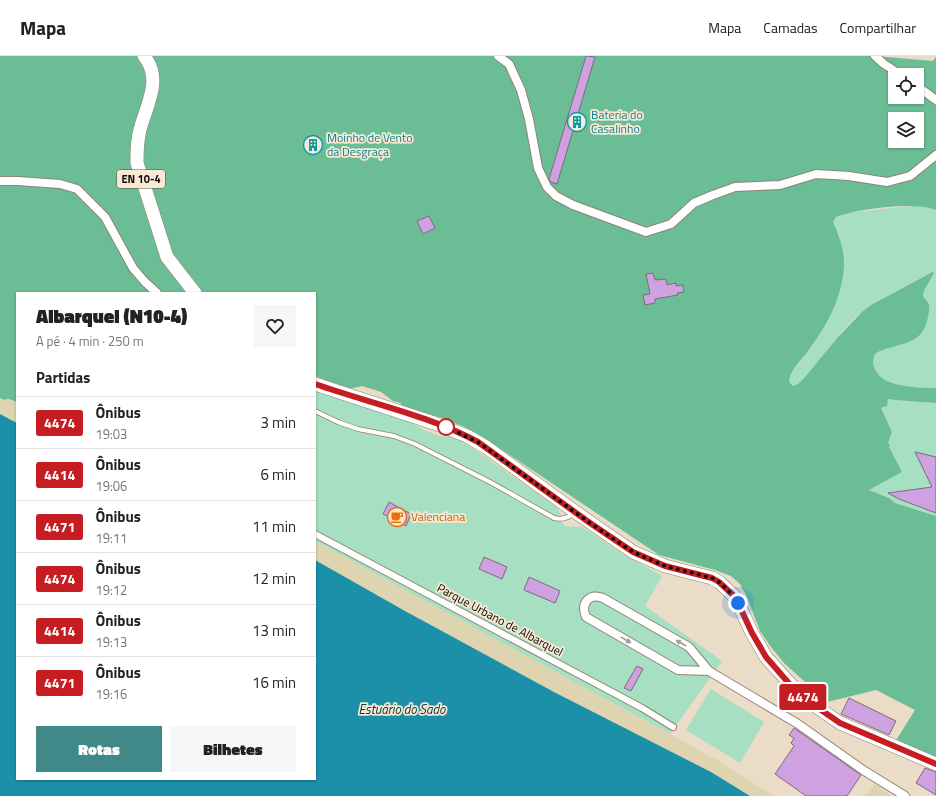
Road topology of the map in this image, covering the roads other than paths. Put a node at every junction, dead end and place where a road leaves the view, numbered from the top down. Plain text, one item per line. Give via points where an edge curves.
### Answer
1 (144, 56) edge
2 (498, 56) edge
3 (875, 56) edge
4 (891, 68) edge
5 (924, 91) edge
6 (936, 100) edge
7 (936, 155) edge
8 (0, 181) edge
9 (156, 292) edge
10 (194, 292) edge
11 (316, 384) edge
12 (316, 412) edge
13 (576, 512) junction
14 (316, 535) edge
15 (709, 670) junction
16 (674, 727) dead end
17 (936, 764) edge
18 (904, 796) edge

1 - 10 main road, EN 10-4 via 152,71 153,86 138,138 137,163 167,256
2 - 7 street via 509,64 521,90 538,168 548,187 556,196 573,205 646,232 671,224 694,203 735,187 780,185 816,174 887,182 910,176
3 - 4 street
5 - 6 street
8 - 9 street via 60,184 77,189 105,217 133,268
11 - 13 main road via 467,436
12 - 13 lane via 358,429 394,436 415,444 554,518 567,518
13 - 17 main road via 617,542 645,558 719,582 738,603 766,657 808,701 840,723
14 - 16 street, Parque Urbano de Albarquel
15 -> 15 street via 689,647 603,598 596,596 585,603 583,610 586,617 678,670
15 - 18 street via 798,724

